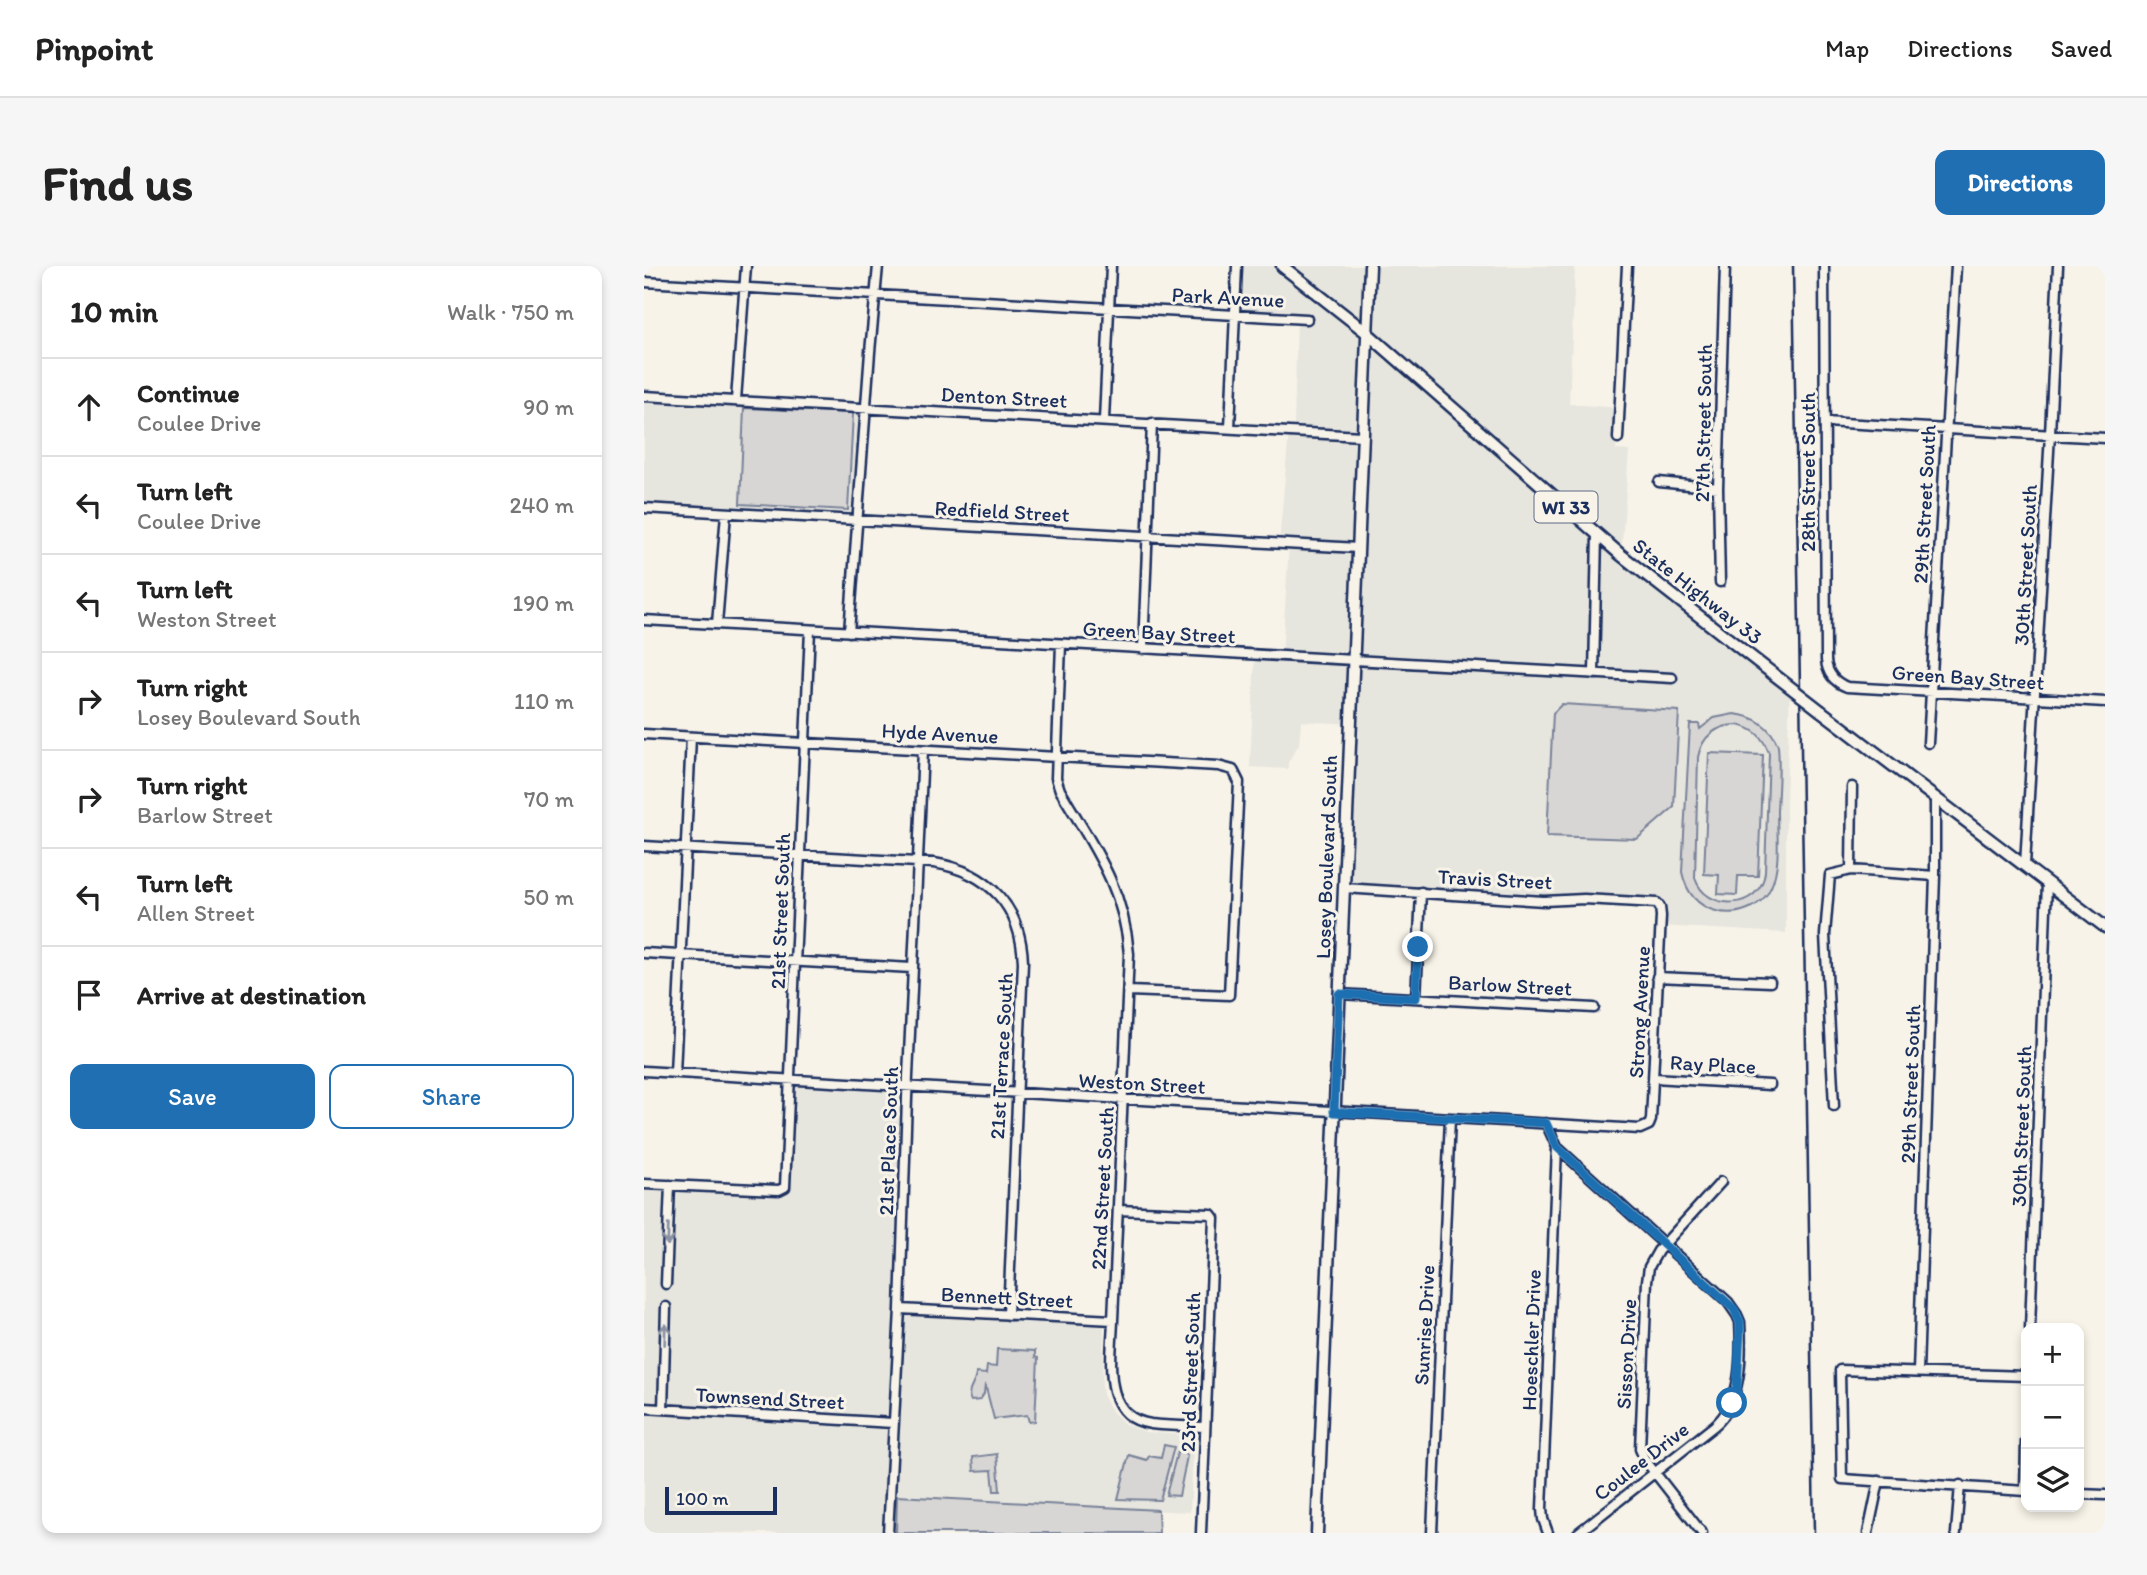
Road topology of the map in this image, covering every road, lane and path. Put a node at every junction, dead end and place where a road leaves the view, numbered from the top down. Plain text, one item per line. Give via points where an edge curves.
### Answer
1 (746, 266) edge
2 (878, 266) edge
3 (1111, 266) edge
4 (1237, 266) edge
5 (1282, 266) edge
6 (1370, 266) edge
7 (1627, 266) edge
8 (1725, 266) edge
9 (1824, 266) edge
10 (1956, 266) edge
11 (2058, 266) edge
12 (644, 282) edge
13 (744, 288) junction
14 (876, 296) junction
15 (1109, 308) junction
16 (1235, 315) junction
17 (1307, 319) dead end
18 (1366, 332) junction
19 (644, 396) edge
20 (736, 400) junction
21 (866, 407) junction
22 (1104, 420) junction
23 (1825, 422) junction
24 (1152, 423) junction
25 (1230, 428) junction
26 (1945, 428) junction
27 (2050, 434) junction
28 (1362, 436) junction
29 (1618, 438) dead end
30 (2105, 438) edge
31 (1658, 482) dead end
32 (1718, 488) junction
33 (644, 508) edge
34 (726, 513) junction
35 (857, 520) junction
36 (1597, 534) junction
37 (1148, 537) junction
38 (1358, 548) junction
39 (1720, 582) dead end
40 (644, 621) edge
41 (718, 624) junction
42 (810, 630) junction
43 (849, 632) junction
44 (1061, 644) junction
45 (1143, 649) junction
46 (1354, 660) junction
47 (1594, 674) junction
48 (1832, 677) joint
49 (1672, 678) dead end
50 (1931, 691) junction
51 (2035, 699) junction
52 (2105, 702) edge
53 (644, 734) edge
54 (691, 737) junction
55 (804, 742) junction
56 (1928, 743) dead end
57 (923, 750) junction
58 (1056, 757) junction
59 (1852, 787) dead end
60 (1935, 797) junction
61 (644, 846) edge
62 (685, 849) junction
63 (800, 855) junction
64 (917, 862) junction
65 (2025, 865) junction
66 (1851, 870) junction
67 (1935, 876) junction
68 (2048, 883) junction
69 (1344, 888) junction
70 (1421, 892) junction
71 (1645, 903) joint
72 (2105, 927) edge
73 (644, 953) edge
74 (680, 955) junction
75 (796, 961) junction
76 (912, 968) junction
77 (1657, 977) junction
78 (1770, 982) dead end
79 (1129, 991) junction
80 (1339, 994) junction
81 (1416, 998) junction
82 (1594, 1008) dead end
83 (644, 1071) edge
84 (674, 1073) junction
85 (1654, 1078) junction
86 (790, 1080) junction
87 (1770, 1085) dead end
88 (907, 1087) junction
89 (1016, 1093) junction
90 (1124, 1099) junction
91 (1834, 1106) dead end
92 (1334, 1112) junction
93 (1450, 1118) junction
94 (1546, 1123) junction
95 (1638, 1129) joint
96 (1557, 1147) junction
97 (1721, 1182) dead end
98 (644, 1184) edge
99 (670, 1185) junction
100 (1119, 1210) junction
101 (1664, 1244) junction
102 (666, 1284) dead end
103 (666, 1307) dead end
104 (900, 1309) junction
105 (1007, 1315) junction
106 (1113, 1320) junction
107 (2030, 1323) edge
108 (1918, 1372) junction
109 (2021, 1376) edge
110 (644, 1408) edge
111 (663, 1409) junction
112 (893, 1423) junction
113 (1205, 1427) junction
114 (1654, 1472) junction
115 (1880, 1481) junction
116 (1960, 1485) junction
117 (2021, 1491) edge
118 (2084, 1494) edge
119 (2105, 1495) edge
120 (888, 1533) edge
121 (1201, 1533) edge
122 (1317, 1533) edge
123 (1432, 1533) edge
124 (1548, 1533) edge
125 (1578, 1533) edge
126 (1702, 1533) edge
127 (1868, 1533) edge
128 (1956, 1533) edge

1 - 13 street
2 - 14 street
3 - 15 street
4 - 16 street
5 - 18 main road, State Highway 33 / WI 33
6 - 18 main road, Losey Boulevard South
7 - 29 street
8 - 32 street, 27th Street South
9 - 23 street, 28th Street South
10 - 26 street, 29th Street South
11 - 27 street, 30th Street South
12 - 13 street, Park Avenue
13 - 14 street, Park Avenue
13 - 20 street
14 - 15 street, Park Avenue
14 - 21 street
15 - 16 street, Park Avenue
15 - 22 street
16 - 17 street, Park Avenue
16 - 25 street
18 - 28 main road, Losey Boulevard South
18 - 36 main road, State Highway 33 / WI 33
19 - 20 street, Denton Street
20 - 21 street, Denton Street
21 - 22 street, Denton Street
21 - 35 street
22 - 24 street, Denton Street
23 - 26 street
23 - 48 street, 28th Street South via 1826,660
24 - 25 street, Denton Street
24 - 37 street
25 - 28 street, Denton Street
26 - 27 street
26 - 50 street, 29th Street South
27 - 30 street
27 - 51 street, 30th Street South
28 - 38 main road, Losey Boulevard South
31 - 32 street
32 - 39 street, 27th Street South
33 - 34 street, Redfield Street
34 - 35 street, Redfield Street
34 - 41 street
35 - 37 street, Redfield Street
35 - 43 street
36 - 47 street
36 - 60 main road, State Highway 33 / WI 33, bridge
37 - 38 street, Redfield Street
37 - 45 street
38 - 46 main road, Losey Boulevard South
40 - 41 street, Green Bay Street
41 - 42 street, Green Bay Street
42 - 43 street, Green Bay Street
42 - 55 street, 21st Street South
43 - 44 street, Green Bay Street
44 - 45 street, Green Bay Street
44 - 58 street, 22nd Street South
45 - 46 street, Green Bay Street
46 - 47 street, Green Bay Street
46 - 69 main road, Losey Boulevard South
47 - 49 street, Green Bay Street
48 - 50 street, Green Bay Street via 1847,687
50 - 51 street, Green Bay Street
50 - 56 street, 29th Street South
51 - 52 street, Green Bay Street
51 - 65 street, 30th Street South
53 - 54 street, Hyde Avenue
54 - 55 street, Hyde Avenue
54 - 62 street
55 - 57 street, Hyde Avenue
55 - 63 street, 21st Street South
57 - 58 street, Hyde Avenue
57 - 64 street, 21st Place South
58 - 79 street, 22nd Street South via 1060,790 1116,890 1129,945
58 - 79 street, Hyde Avenue via 1218,766 1233,770 1239,782 1229,995
59 - 66 street
60 - 65 main road, State Highway 33 / WI 33
60 - 67 street, 29th Street South
61 - 62 street
62 - 63 street
62 - 74 street
63 - 64 street
63 - 75 street, 21st Street South
64 - 76 street, 21st Place South
64 - 89 street, 21st Terrace South via 976,876 1002,899 1013,918 1023,962
65 - 68 main road, State Highway 33 / WI 33
66 - 67 street
66 - 91 street via 1830,874 1825,935
67 - 108 street, 29th Street South
68 - 72 main road, State Highway 33 / WI 33
68 - 107 street, 30th Street South
69 - 70 street, Travis Street
69 - 80 main road, Losey Boulevard South
70 - 71 street, Travis Street
70 - 81 street
71 - 77 street, Strong Avenue via 1657,902 1661,911
73 - 74 street
74 - 75 street
74 - 84 street
75 - 76 street
75 - 86 street, 21st Street South
76 - 88 street, 21st Place South
77 - 78 street
77 - 85 street, Strong Avenue
79 - 90 street, 22nd Street South
80 - 81 street, Barlow Street
80 - 92 main road, Losey Boulevard South
81 - 82 street, Barlow Street
83 - 84 street, Weston Street
84 - 86 street, Weston Street
85 - 87 street, Ray Place
85 - 95 street, Strong Avenue via 1651,1121
86 - 88 street, Weston Street
86 - 99 street, 21st Street South via 785,1187 779,1191
88 - 89 street, Weston Street
88 - 104 street, 21st Place South
89 - 90 street, Weston Street
89 - 105 street, 21st Terrace South
90 - 92 street, Weston Street
90 - 100 street, 22nd Street South
92 - 93 street, Weston Street
92 - 122 main road, Losey Boulevard South
93 - 94 street, Weston Street
93 - 123 street, Sunrise Drive
94 - 95 street, Weston Street
94 - 96 street, Coulee Drive
96 - 101 street, Coulee Drive
96 - 124 street, Hoeschler Drive via 1542,1509
97 - 101 street, Sisson Drive
98 - 99 street
99 -> 102 street
100 - 106 street, 22nd Street South
100 - 113 street, 23rd Street South via 1211,1214 1214,1218
101 - 114 street, Sisson Drive via 1652,1259 1647,1281 1640,1427 1640,1449
101 - 114 street, Coulee Drive via 1728,1302 1740,1330 1737,1388 1730,1409
111 -> 103 street
104 - 105 street, Bennett Street
104 - 112 street, 21st Place South
105 - 106 street, Bennett Street
106 - 113 street, 22nd Street South via 1111,1380 1122,1409 1150,1424
108 - 109 street
108 - 115 street via 1840,1370 1842,1479
110 - 111 street, Townsend Street
111 - 112 street, Townsend Street
112 - 120 street, 21st Place South
113 - 121 street, 23rd Street South
114 - 125 street, Coulee Drive
114 - 126 street, Sisson Drive
115 - 116 street
115 - 127 street
116 - 117 street
116 - 128 street
118 - 119 street

